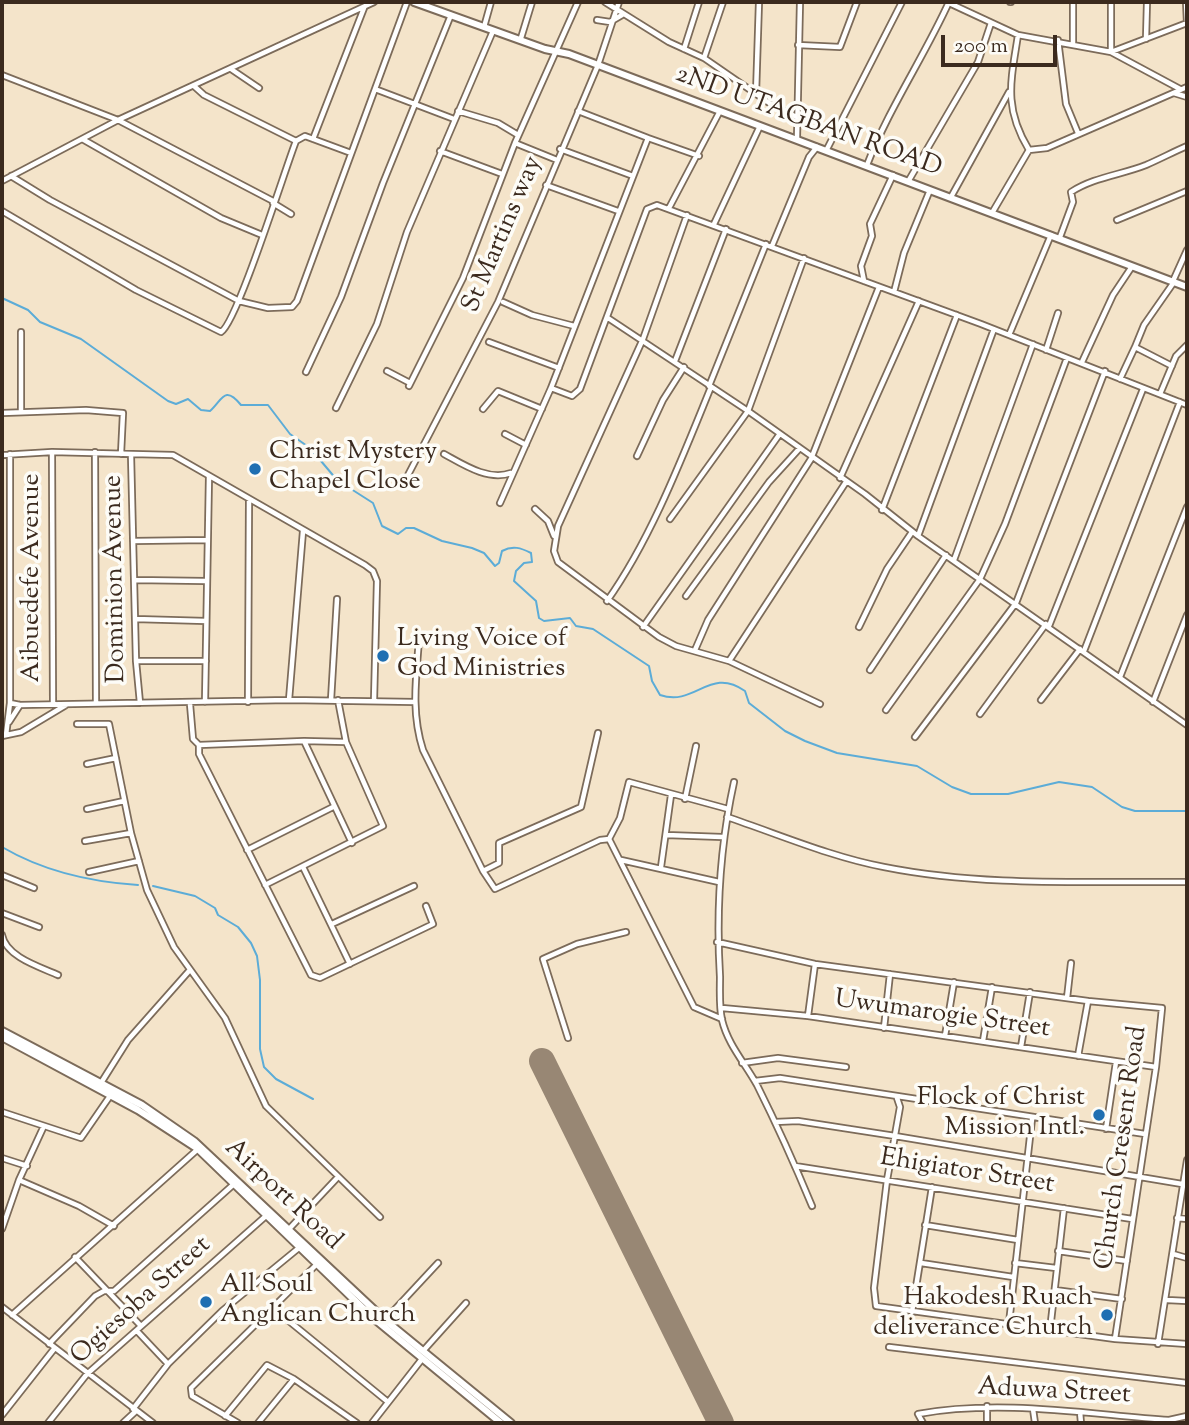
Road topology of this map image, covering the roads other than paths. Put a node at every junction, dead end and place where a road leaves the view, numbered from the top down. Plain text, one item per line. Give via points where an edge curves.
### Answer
1 (374, 2) edge
2 (407, 2) edge
3 (414, 2) edge
4 (491, 2) edge
5 (532, 2) edge
6 (578, 2) edge
7 (605, 2) edge
8 (699, 2) edge
9 (723, 2) edge
10 (758, 2) edge
11 (800, 2) edge
12 (857, 2) edge
13 (902, 2) edge
14 (948, 2) edge
15 (1073, 2) edge
16 (1111, 2) edge
17 (1147, 2) edge
18 (1185, 2) edge
19 (618, 4) edge
20 (364, 7) junction
21 (451, 14) junction
22 (622, 15) junction
23 (597, 20) dead end
24 (613, 20) junction
25 (991, 23) junction
26 (1187, 23) edge
27 (484, 27) junction
28 (494, 30) junction
29 (1018, 35) junction
30 (521, 38) junction
31 (1058, 40) junction
32 (1146, 40) junction
33 (1073, 43) junction
34 (798, 45) junction
35 (684, 49) junction
36 (554, 51) junction
37 (1111, 52) junction
38 (704, 58) junction
39 (598, 65) junction
40 (231, 68) junction
41 (2, 75) edge
42 (194, 86) junction
43 (1187, 87) edge
44 (259, 88) dead end
45 (376, 89) dead end
46 (1180, 89) junction
47 (1009, 92) junction
48 (1173, 92) junction
49 (757, 94) junction
50 (1187, 97) edge
51 (415, 104) junction
52 (458, 111) junction
53 (578, 111) junction
54 (720, 111) junction
55 (799, 118) junction
56 (454, 119) junction
57 (118, 120) junction
58 (760, 125) junction
59 (1078, 133) junction
60 (518, 135) junction
61 (648, 138) junction
62 (797, 138) junction
63 (313, 139) junction
64 (84, 140) dead end
65 (296, 141) junction
66 (515, 143) junction
67 (818, 146) junction
68 (1187, 146) edge
69 (560, 149) junction
70 (827, 149) junction
71 (1029, 150) junction
72 (440, 151) junction
73 (351, 153) junction
74 (699, 156) junction
75 (556, 160) junction
76 (867, 165) junction
77 (502, 174) junction
78 (894, 174) junction
79 (11, 176) junction
80 (633, 176) junction
81 (909, 180) junction
82 (2, 181) edge
83 (546, 185) junction
84 (931, 189) junction
85 (1187, 191) edge
86 (951, 197) junction
87 (273, 202) junction
88 (669, 208) junction
89 (2, 211) edge
90 (618, 211) junction
91 (992, 213) junction
92 (291, 214) dead end
93 (687, 215) junction
94 (1117, 220) dead end
95 (714, 225) junction
96 (726, 229) junction
97 (1052, 234) junction
98 (262, 235) junction
99 (1060, 237) junction
100 (769, 245) junction
101 (1187, 250) edge
102 (804, 258) junction
103 (1131, 268) junction
104 (864, 281) junction
105 (1173, 281) junction
106 (879, 287) junction
107 (1187, 287) edge
108 (894, 292) junction
109 (239, 301) junction
110 (919, 301) junction
111 (503, 302) dead end
112 (1058, 313) dead end
113 (957, 316) junction
114 (607, 317) junction
115 (574, 326) junction
116 (994, 329) junction
117 (21, 332) dead end
118 (1009, 335) junction
119 (643, 340) junction
120 (489, 342) dead end
121 (1033, 344) junction
122 (1187, 345) edge
123 (1135, 347) junction
124 (1046, 350) junction
125 (1067, 358) junction
126 (675, 361) junction
127 (1082, 362) junction
128 (1172, 366) junction
129 (684, 367) junction
130 (559, 368) junction
131 (387, 371) dead end
132 (1105, 371) junction
133 (306, 372) dead end
134 (1119, 379) junction
135 (710, 387) junction
136 (551, 388) junction
137 (1143, 389) junction
138 (1160, 394) junction
139 (1180, 402) junction
140 (1187, 405) edge
141 (336, 408) dead end
142 (483, 409) dead end
143 (542, 409) junction
144 (748, 411) junction
145 (21, 412) junction
146 (2, 413) edge
147 (505, 434) dead end
148 (779, 435) junction
149 (526, 445) junction
150 (799, 449) junction
151 (52, 452) junction
152 (95, 452) junction
153 (9, 454) junction
154 (121, 454) junction
155 (131, 454) junction
156 (444, 454) dead end
157 (2, 455) edge
158 (637, 456) dead end
159 (811, 459) junction
160 (512, 473) junction
161 (209, 475) junction
162 (408, 475) dead end
163 (840, 478) junction
164 (846, 482) junction
165 (249, 501) junction
166 (500, 503) dead end
167 (1187, 505) edge
168 (535, 509) dead end
169 (882, 510) junction
170 (670, 519) dead end
171 (303, 531) junction
172 (912, 532) junction
173 (918, 536) junction
174 (554, 539) junction
175 (207, 540) junction
176 (133, 541) junction
177 (946, 555) junction
178 (954, 561) junction
179 (980, 579) junction
180 (134, 580) junction
181 (205, 581) junction
182 (2, 583) edge
183 (10, 583) junction
184 (686, 596) dead end
185 (1148, 598) dead end
186 (337, 599) dead end
187 (607, 601) junction
188 (1016, 603) junction
189 (1187, 615) edge
190 (135, 619) junction
191 (206, 621) junction
192 (1048, 625) junction
193 (643, 627) junction
194 (859, 627) dead end
195 (419, 640) dead end
196 (695, 650) junction
197 (1082, 650) junction
198 (136, 661) junction
199 (206, 661) junction
200 (729, 661) junction
201 (870, 670) dead end
202 (1120, 677) junction
203 (289, 700) junction
204 (331, 700) junction
205 (338, 700) junction
206 (1041, 700) dead end
207 (374, 701) junction
208 (205, 702) junction
209 (248, 702) junction
210 (415, 702) junction
211 (1153, 702) junction
212 (10, 703) junction
213 (54, 703) junction
214 (96, 703) junction
215 (140, 703) junction
216 (67, 704) junction
217 (190, 704) junction
218 (820, 704) dead end
219 (20, 705) junction
220 (886, 710) dead end
221 (980, 714) dead end
222 (9, 722) junction
223 (77, 724) dead end
224 (1187, 725) edge
225 (597, 733) dead end
226 (4, 736) edge
227 (915, 737) dead end
228 (304, 741) junction
229 (346, 742) junction
230 (199, 745) junction
231 (696, 746) dead end
232 (116, 758) junction
233 (87, 764) dead end
234 (734, 782) dead end
235 (671, 795) junction
236 (685, 799) junction
237 (124, 801) junction
238 (333, 807) junction
239 (87, 809) dead end
240 (728, 810) junction
241 (727, 817) junction
242 (131, 833) junction
243 (666, 835) junction
244 (722, 837) dead end
245 (609, 839) junction
246 (85, 841) dead end
247 (352, 843) junction
248 (247, 850) junction
249 (620, 860) junction
250 (139, 861) junction
251 (303, 867) junction
252 (661, 867) junction
253 (483, 871) junction
254 (89, 872) dead end
255 (2, 875) edge
256 (719, 882) junction
257 (1187, 882) edge
258 (265, 885) junction
259 (414, 886) dead end
260 (34, 888) dead end
261 (426, 906) dead end
262 (2, 913) edge
263 (332, 925) junction
264 (39, 927) dead end
265 (626, 932) dead end
266 (2, 935) edge
267 (718, 942) junction
268 (1071, 963) dead end
269 (350, 964) junction
270 (815, 964) junction
271 (189, 971) junction
272 (890, 974) junction
273 (58, 975) dead end
274 (954, 982) junction
275 (992, 987) junction
276 (1030, 992) junction
277 (1068, 998) junction
278 (1087, 1001) junction
279 (722, 1008) junction
280 (808, 1016) junction
281 (722, 1019) junction
282 (884, 1028) junction
283 (2, 1031) edge
284 (945, 1036) junction
285 (2, 1037) edge
286 (568, 1038) dead end
287 (983, 1041) junction
288 (1021, 1047) junction
289 (1078, 1056) junction
290 (1116, 1062) junction
291 (742, 1063) junction
292 (846, 1067) dead end
293 (1156, 1067) junction
294 (754, 1081) junction
295 (100, 1084) junction
296 (110, 1096) junction
297 (897, 1098) junction
298 (2, 1112) edge
299 (1032, 1119) junction
300 (775, 1122) junction
301 (43, 1128) junction
302 (1106, 1129) junction
303 (1145, 1134) junction
304 (895, 1136) junction
305 (198, 1149) junction
306 (2, 1158) edge
307 (1029, 1160) junction
308 (1187, 1160) edge
309 (27, 1166) junction
310 (795, 1166) junction
311 (338, 1177) junction
312 (1139, 1177) junction
313 (19, 1180) junction
314 (887, 1180) junction
315 (234, 1184) junction
316 (1182, 1184) junction
317 (932, 1187) junction
318 (1023, 1200) junction
319 (2, 1206) edge
320 (812, 1206) dead end
321 (9, 1208) junction
322 (1065, 1208) junction
323 (267, 1215) junction
324 (380, 1217) dead end
325 (1177, 1218) junction
326 (1132, 1219) junction
327 (1187, 1219) edge
328 (925, 1225) junction
329 (114, 1226) junction
330 (290, 1228) junction
331 (2, 1229) edge
332 (1018, 1240) junction
333 (300, 1247) junction
334 (1058, 1251) junction
335 (1173, 1254) junction
336 (75, 1257) junction
337 (1187, 1258) edge
338 (1127, 1261) junction
339 (438, 1263) dead end
340 (921, 1263) junction
341 (1015, 1263) junction
342 (317, 1264) junction
343 (1056, 1268) junction
344 (1013, 1277) junction
345 (1055, 1290) junction
346 (109, 1293) junction
347 (1122, 1299) junction
348 (1167, 1300) junction
349 (1187, 1301) edge
350 (466, 1303) dead end
351 (2, 1307) edge
352 (273, 1308) junction
353 (912, 1312) junction
354 (12, 1315) junction
355 (385, 1320) junction
356 (1009, 1323) junction
357 (139, 1328) junction
358 (1050, 1330) junction
359 (1115, 1339) junction
360 (1158, 1344) junction
361 (1187, 1344) edge
362 (51, 1347) junction
363 (889, 1347) dead end
364 (423, 1355) junction
365 (168, 1364) junction
366 (88, 1374) junction
367 (294, 1380) junction
368 (1187, 1382) edge
369 (388, 1402) junction
370 (987, 1406) junction
371 (1033, 1409) junction
372 (134, 1410) junction
373 (1080, 1412) junction
374 (2, 1415) edge
375 (225, 1416) junction
376 (1187, 1416) edge
377 (1169, 1421) edge
378 (48, 1423) edge
379 (123, 1423) edge
380 (153, 1423) edge
381 (238, 1423) edge
382 (258, 1423) edge
383 (357, 1423) edge
384 (372, 1423) edge
385 (501, 1423) edge
386 (511, 1423) edge
387 (923, 1423) edge
388 (987, 1423) edge
389 (1035, 1423) edge
390 (1081, 1423) edge

1 - 20 street
2 - 73 street
3 - 21 main road, 2ND UTAGBAN ROAD
4 - 27 street
5 - 30 street
6 - 36 street
7 - 19 street
8 - 35 street
9 - 38 street
10 - 49 street
11 - 34 street
12 - 34 street via 840,47
13 - 70 street
14 - 25 street
14 - 76 street
15 - 33 street
16 - 37 street
17 - 32 street
18 - 26 street
19 - 22 street
19 - 24 street, St Martins way
20 - 40 street
20 - 63 street
21 - 27 main road, 2ND UTAGBAN ROAD
21 - 51 street
22 - 24 street
22 - 35 street
23 - 24 street
24 - 39 street, St Martins way
25 - 29 street
25 - 81 street via 978,62
26 - 32 street
27 - 28 main road, 2ND UTAGBAN ROAD
28 - 30 main road, 2ND UTAGBAN ROAD
28 - 52 street
29 - 31 street
29 - 47 street
30 - 36 main road, 2ND UTAGBAN ROAD
31 - 33 street
31 - 59 street via 1066,104
32 - 37 street
33 - 37 street
34 - 55 street
35 - 38 street
36 - 39 main road, 2ND UTAGBAN ROAD
36 - 60 street
37 - 46 street
38 - 49 street
39 - 53 street, St Martins way
39 - 54 main road, 2ND UTAGBAN ROAD
40 - 42 street
40 - 44 street
41 - 57 street
42 - 57 street
42 - 65 street
43 - 46 street
45 - 51 street
46 - 48 street
47 - 71 street
47 - 86 street
48 - 50 street
48 - 59 street
49 - 55 street
51 - 56 street
51 - 133 street via 341,297
52 - 56 street
52 - 60 street via 498,123
53 - 61 street
53 - 69 street, St Martins way
54 - 58 main road, 2ND UTAGBAN ROAD
54 - 74 street
55 - 62 street
56 - 72 street
57 - 79 street
57 - 87 street
58 - 62 main road, 2ND UTAGBAN ROAD
58 - 95 street
59 - 71 street via 1047,148
60 - 66 street
61 - 74 street
61 - 80 street
62 - 67 main road, 2ND UTAGBAN ROAD
63 - 65 street via 299,136
63 - 73 street
64 - 98 street via 221,218
65 - 87 street
66 - 75 street
66 - 77 street
67 - 70 main road, 2ND UTAGBAN ROAD
67 - 100 street
68 - 99 street via 1103,180 1087,181 1072,192 1073,202
69 - 75 street, St Martins way
69 - 80 street
70 - 76 main road, 2ND UTAGBAN ROAD
71 - 91 street
72 - 77 street
72 - 141 street via 377,324
73 - 109 street via 297,301 292,307 268,308
74 - 88 street
75 - 83 street, St Martins way
76 - 78 main road, 2ND UTAGBAN ROAD
77 - 131 street via 463,278 410,384
78 - 81 main road, 2ND UTAGBAN ROAD
78 - 104 street via 870,224 872,236 861,266
79 - 82 street
79 - 109 street
80 - 90 street
81 - 84 main road, 2ND UTAGBAN ROAD
83 - 90 street
83 - 162 street, St Martins way via 499,302
84 - 86 main road, 2ND UTAGBAN ROAD
84 - 108 street via 904,253
85 - 94 street
86 - 91 main road, 2ND UTAGBAN ROAD
87 - 92 street
87 - 98 street
88 - 93 street
88 - 114 street via 657,205 647,209
89 - 109 street via 212,329 221,332 228,328
90 - 115 street
91 - 97 main road, 2ND UTAGBAN ROAD
93 - 95 street
93 - 119 street
95 - 96 street
96 - 100 street
96 - 126 street
97 - 99 main road, 2ND UTAGBAN ROAD
97 - 118 street
98 - 109 street
99 - 103 main road, 2ND UTAGBAN ROAD
100 - 102 street
100 - 135 street
101 - 105 street
102 - 104 street
102 - 144 street
103 - 105 main road, 2ND UTAGBAN ROAD
103 - 127 street via 1112,295
104 - 106 street
105 - 107 main road, 2ND UTAGBAN ROAD
105 - 123 street
106 - 108 street
106 - 159 street
108 - 110 street
110 - 113 street
110 - 163 street
111 - 115 street
112 - 124 street
113 - 116 street
113 - 169 street
114 - 119 street
114 - 136 street via 580,389 572,396
115 - 130 street
116 - 118 street
116 - 173 street
117 - 145 street
118 - 121 street
119 - 126 street
119 - 174 street
120 - 130 street
121 - 124 street
121 - 178 street
122 - 128 street
123 - 128 street
123 - 134 street
124 - 125 street
125 - 127 street
125 - 179 street
126 - 129 street
127 - 132 street
128 - 138 street
129 - 135 street
129 - 158 street
130 - 136 street
132 - 134 street
132 - 188 street
134 - 137 street
135 - 144 street
135 - 187 street via 628,571
136 - 143 street
137 - 138 street
137 - 192 street
138 - 139 street
139 - 140 street
139 - 197 street
142 - 143 street via 498,391
143 - 149 street
144 - 148 street
144 - 170 street
145 - 146 street
145 - 154 street via 123,413
147 - 149 street
148 - 150 street
148 - 193 street
149 - 160 street
150 - 159 street
150 - 184 street via 763,490
151 - 152 street
151 - 153 street
151 - 213 street, Aibuedefe Avenue
152 - 154 street
152 - 214 street
153 - 157 street
153 - 183 street
154 - 155 street
155 - 161 street via 173,455
155 - 176 street, Dominion Avenue
156 - 160 street via 461,466 489,475
159 - 163 street
159 - 196 street via 708,620
160 - 166 street
161 - 165 street
161 - 175 street
163 - 164 street
164 - 169 street
164 - 200 street
165 - 171 street
165 - 209 street
167 - 185 street
167 - 202 street
168 - 174 street via 548,521
169 - 172 street
171 - 203 street
171 - 207 street via 376,575
172 - 173 street
172 - 194 street via 887,569
173 - 177 street
174 - 187 street via 558,562
175 - 176 street
175 - 181 street
176 - 180 street, Dominion Avenue
177 - 178 street
177 - 201 street
178 - 179 street
179 - 188 street
179 - 220 street
180 - 181 street
180 - 190 street, Dominion Avenue
181 - 191 street
182 - 183 street
183 - 212 street
186 - 204 street
187 - 193 street
188 - 192 street
188 - 227 street
189 - 211 street
190 - 191 street
190 - 198 street, Dominion Avenue
191 - 199 street
192 - 197 street
192 - 221 street
193 - 196 street via 676,646
195 - 210 street
196 - 200 street
197 - 202 street
197 - 206 street
198 - 199 street
198 - 215 street, Dominion Avenue
199 - 208 street
200 - 218 street
202 - 211 street
203 - 204 street
203 - 209 street
204 - 205 street
205 - 207 street
205 - 229 street
207 - 210 street
208 - 209 street
208 - 217 street
210 - 253 street via 423,750
211 - 224 street
212 - 219 street
212 - 222 street
213 - 216 street
213 - 219 street
214 - 215 street
214 - 216 street
215 - 217 street
216 - 226 street via 21,732
217 - 230 street via 193,739
219 - 222 street
222 - 226 street
223 - 232 street via 109,724
225 - 253 street via 580,807 499,844 499,863
228 - 229 street
228 - 230 street
228 - 238 street
229 - 247 street via 383,825
230 - 248 street
231 - 236 street
232 - 233 street
232 - 237 street
234 - 240 street
235 - 236 street
235 - 243 street
235 - 245 street via 629,782
236 - 240 street
237 - 239 street
237 - 242 street
238 - 247 street
238 - 248 street
240 - 241 street
241 - 256 street
241 - 257 street via 855,859 929,875
242 - 246 street
242 - 250 street
243 - 244 street
243 - 252 street
245 - 249 street
245 - 253 street via 499,889 493,888
247 - 251 street
248 - 258 street
249 - 252 street
249 - 281 street via 694,1007
250 - 254 street
250 - 271 street via 147,890
251 - 258 street
251 - 263 street
252 - 256 street
255 - 260 street
256 - 267 street
258 - 269 street via 311,975 320,978
259 - 263 street
261 - 269 street via 433,924
262 - 264 street
263 - 269 street
265 - 286 street via 577,944 544,959
266 - 273 street via 5,946
267 - 270 street
267 - 279 street
268 - 277 street
270 - 272 street
270 - 280 street
271 - 295 street via 128,1040
271 - 311 street via 225,1018 266,1106
272 - 274 street
272 - 282 street
274 - 275 street
274 - 284 street
275 - 276 street
275 - 287 street
276 - 277 street
276 - 288 street
277 - 278 street
278 - 289 street
278 - 293 street, Church Cresent Road via 1162,1008
279 - 280 street, Uwumarogie Street
279 - 281 street
280 - 282 street, Uwumarogie Street
281 - 291 street
282 - 284 street, Uwumarogie Street
283 - 295 main road, Airport Road
284 - 287 street, Uwumarogie Street
285 - 296 main road, Airport Road
287 - 288 street, Uwumarogie Street
288 - 289 street, Uwumarogie Street
289 - 290 street, Uwumarogie Street
290 - 293 street, Uwumarogie Street
290 - 302 street
291 - 292 street via 778,1058
291 - 294 street
293 - 303 street, Church Cresent Road
294 - 297 street via 780,1078
294 - 300 street
295 - 330 main road, Airport Road via 176,1126
296 - 301 street via 84,1137
296 - 305 main road, Airport Road
297 - 299 street
297 - 304 street
298 - 301 street
299 - 302 street
299 - 307 street
300 - 304 street via 797,1121
300 - 310 street
301 - 309 street
302 - 303 street
303 - 312 street, Church Cresent Road
304 - 307 street
304 - 314 street
305 - 315 main road, Airport Road
305 - 329 street
306 - 309 street
307 - 312 street
307 - 318 street
308 - 316 street
309 - 313 street
310 - 314 street, Ehigiator Street
310 - 320 street
311 - 324 street
311 - 330 street
312 - 316 street
312 - 326 street, Church Cresent Road
313 - 321 street
313 - 329 street
314 - 317 street, Ehigiator Street
314 - 353 street via 874,1303
315 - 323 main road, Airport Road
315 - 346 street
316 - 325 street
317 - 318 street, Ehigiator Street
317 - 328 street
318 - 322 street, Ehigiator Street
318 - 332 street
319 - 321 street
321 - 331 street
322 - 326 street, Ehigiator Street
322 - 334 street
323 - 333 main road, Airport Road
323 - 357 street, Ogiesoba Street
325 - 327 street
325 - 335 street
326 - 338 street, Church Cresent Road
328 - 332 street
328 - 340 street
329 - 336 street
330 - 355 main road, Airport Road
332 - 341 street
333 - 342 main road, Airport Road
333 - 365 street via 222,1311
334 - 338 street
334 - 343 street
335 - 337 street
335 - 348 street
336 - 346 street
336 - 354 street
338 - 347 street, Church Cresent Road
339 - 355 street
340 - 344 street
340 - 353 street
341 - 343 street
341 - 344 street
342 - 352 street
342 - 364 main road, Airport Road
343 - 345 street
344 - 356 street
345 - 347 street
345 - 358 street
346 - 357 street
346 - 362 street via 95,1296
347 - 359 street, Church Cresent Road
348 - 349 street
348 - 360 street
350 - 364 street
351 - 354 street
352 - 369 street
352 - 375 street via 191,1388 192,1396
353 - 356 street
354 - 362 street
355 - 364 main road, Airport Road
356 - 358 street
357 - 365 street
357 - 366 street, Ogiesoba Street
358 - 359 street
359 - 360 street
360 - 361 street
362 - 366 street
362 - 374 street
363 - 368 street
364 - 369 street
364 - 385 main road, Airport Road
364 - 386 main road, Airport Road
365 - 372 street
366 - 372 street
366 - 378 street, Ogiesoba Street
367 - 375 street via 264,1366
367 - 382 street
367 - 383 street
369 - 384 street
370 - 371 street, Aduwa Street
370 - 387 street, Aduwa Street via 918,1414
370 - 388 street
371 - 373 street, Aduwa Street
371 - 389 street
372 - 379 street
372 - 380 street
373 - 377 street, Aduwa Street
373 - 390 street
375 - 381 street
376 - 377 street, Aduwa Street

